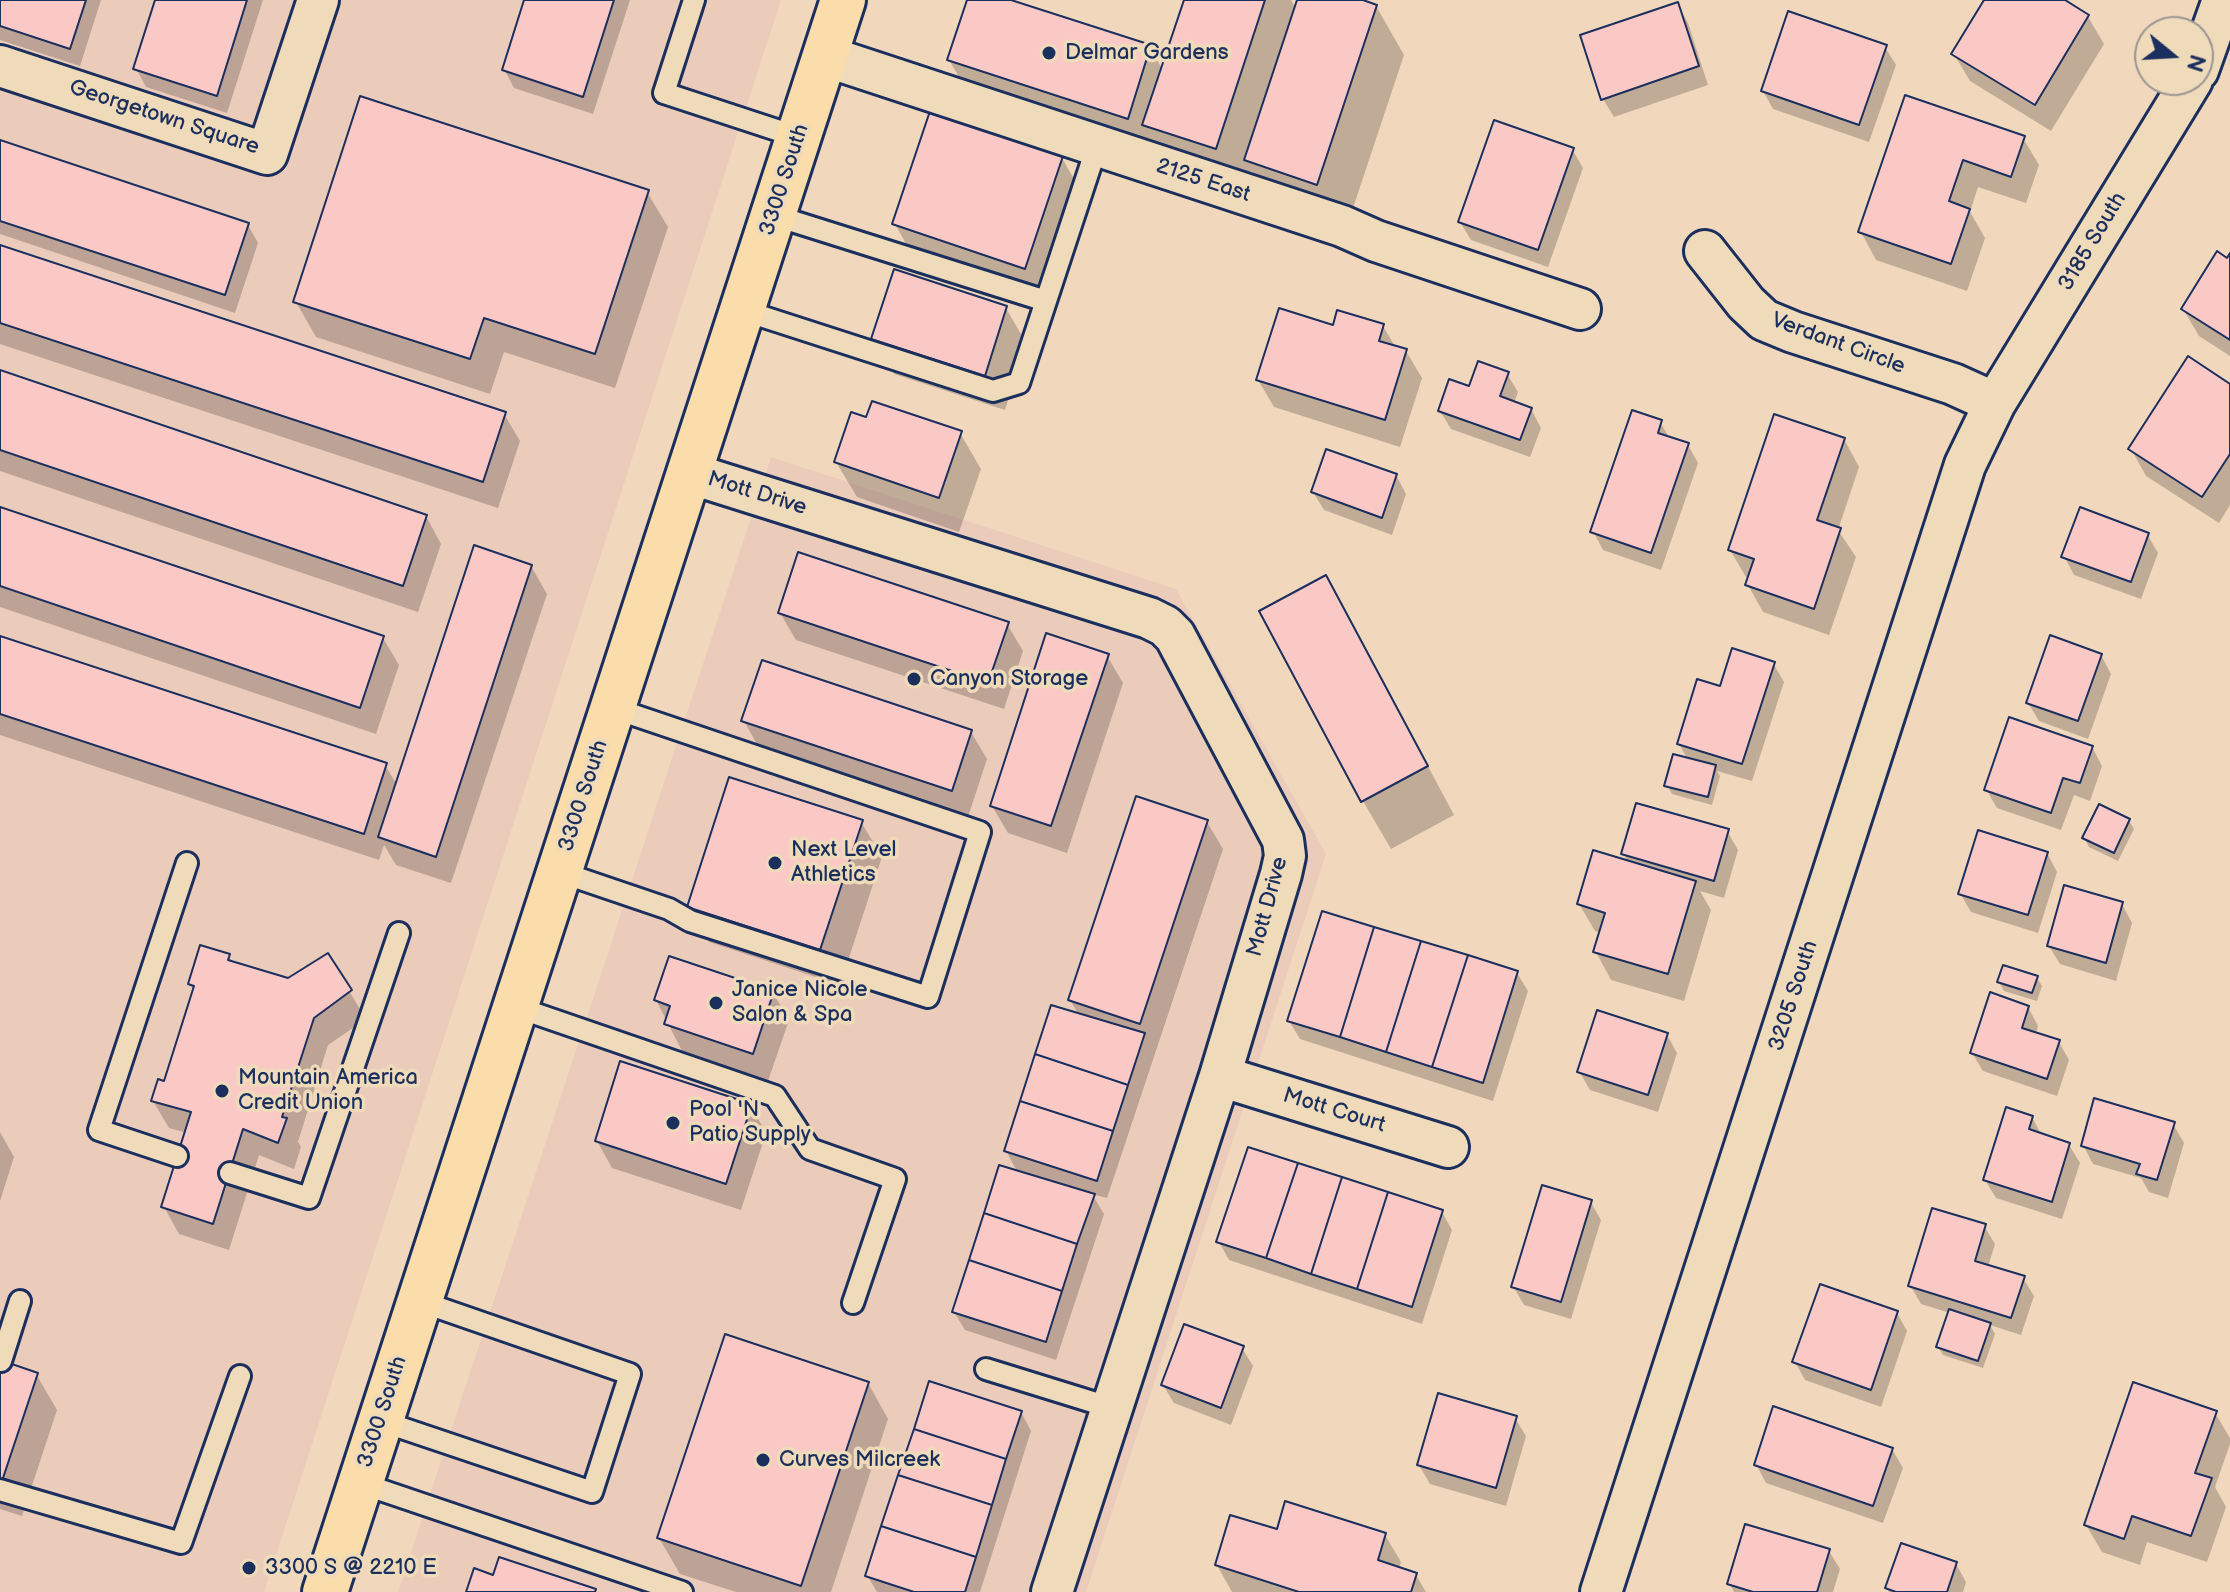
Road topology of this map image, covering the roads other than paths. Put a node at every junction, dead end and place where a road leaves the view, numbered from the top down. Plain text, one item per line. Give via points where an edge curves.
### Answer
1 (318, 0) edge
2 (694, 0) edge
3 (843, 0) edge
4 (2223, 0) edge
5 (2214, 25) edge
6 (825, 56) junction
7 (0, 66) edge
8 (2182, 96) edge
9 (798, 137) junction
10 (1097, 146) junction
11 (773, 215) junction
12 (1705, 251) dead end
13 (1046, 301) junction
14 (1580, 309) dead end
15 (742, 310) junction
16 (1995, 403) junction
17 (689, 473) junction
18 (613, 708) junction
19 (187, 863) dead end
20 (560, 872) junction
21 (399, 933) dead end
22 (516, 1007) junction
23 (1220, 1076) junction
24 (1448, 1147) dead end
25 (177, 1156) dead end
26 (230, 1173) dead end
27 (20, 1301) dead end
28 (419, 1301) junction
29 (853, 1303) dead end
30 (1, 1361) edge
31 (986, 1369) dead end
32 (240, 1376) dead end
33 (1112, 1408) junction
34 (381, 1421) junction
35 (360, 1483) junction
36 (0, 1490) edge
37 (325, 1592) edge
38 (682, 1592) edge
39 (1052, 1592) edge
40 (1601, 1592) edge

1 - 7 street, Georgetown Square via 267,154
2 - 9 lane via 664,93
3 - 6 main road, 3300 South
4 - 5 street
6 - 9 main road, 3300 South
6 - 10 street, 2125 East
8 - 16 street, 3185 South
9 - 11 main road, 3300 South
10 - 13 lane
10 - 14 street, 2125 East
11 - 13 lane
11 - 15 main road, 3300 South
12 - 16 street, Verdant Circle via 1764,320
13 - 15 lane via 1019,383 993,391
15 - 17 main road, 3300 South
16 - 40 street, 3205 South via 1965,465
17 - 18 main road, 3300 South
17 - 23 street, Mott Drive via 1149,618 1175,636 1283,840 1285,856
18 - 20 main road, 3300 South
18 - 20 lane via 980,832 928,997 690,921
19 - 25 lane via 99,1130
20 - 22 main road, 3300 South
21 - 26 lane via 309,1198
22 - 28 main road, 3300 South
22 - 29 lane via 775,1096 810,1149 895,1179
23 - 24 street, Mott Court
23 - 33 street, Mott Drive
27 - 30 lane
28 - 34 main road, 3300 South
28 - 34 lane via 630,1374 592,1492
31 - 33 lane
32 - 36 lane via 181,1543
33 - 39 street, Mott Drive
34 - 35 main road, 3300 South
35 - 37 main road, 3300 South
35 - 38 lane

